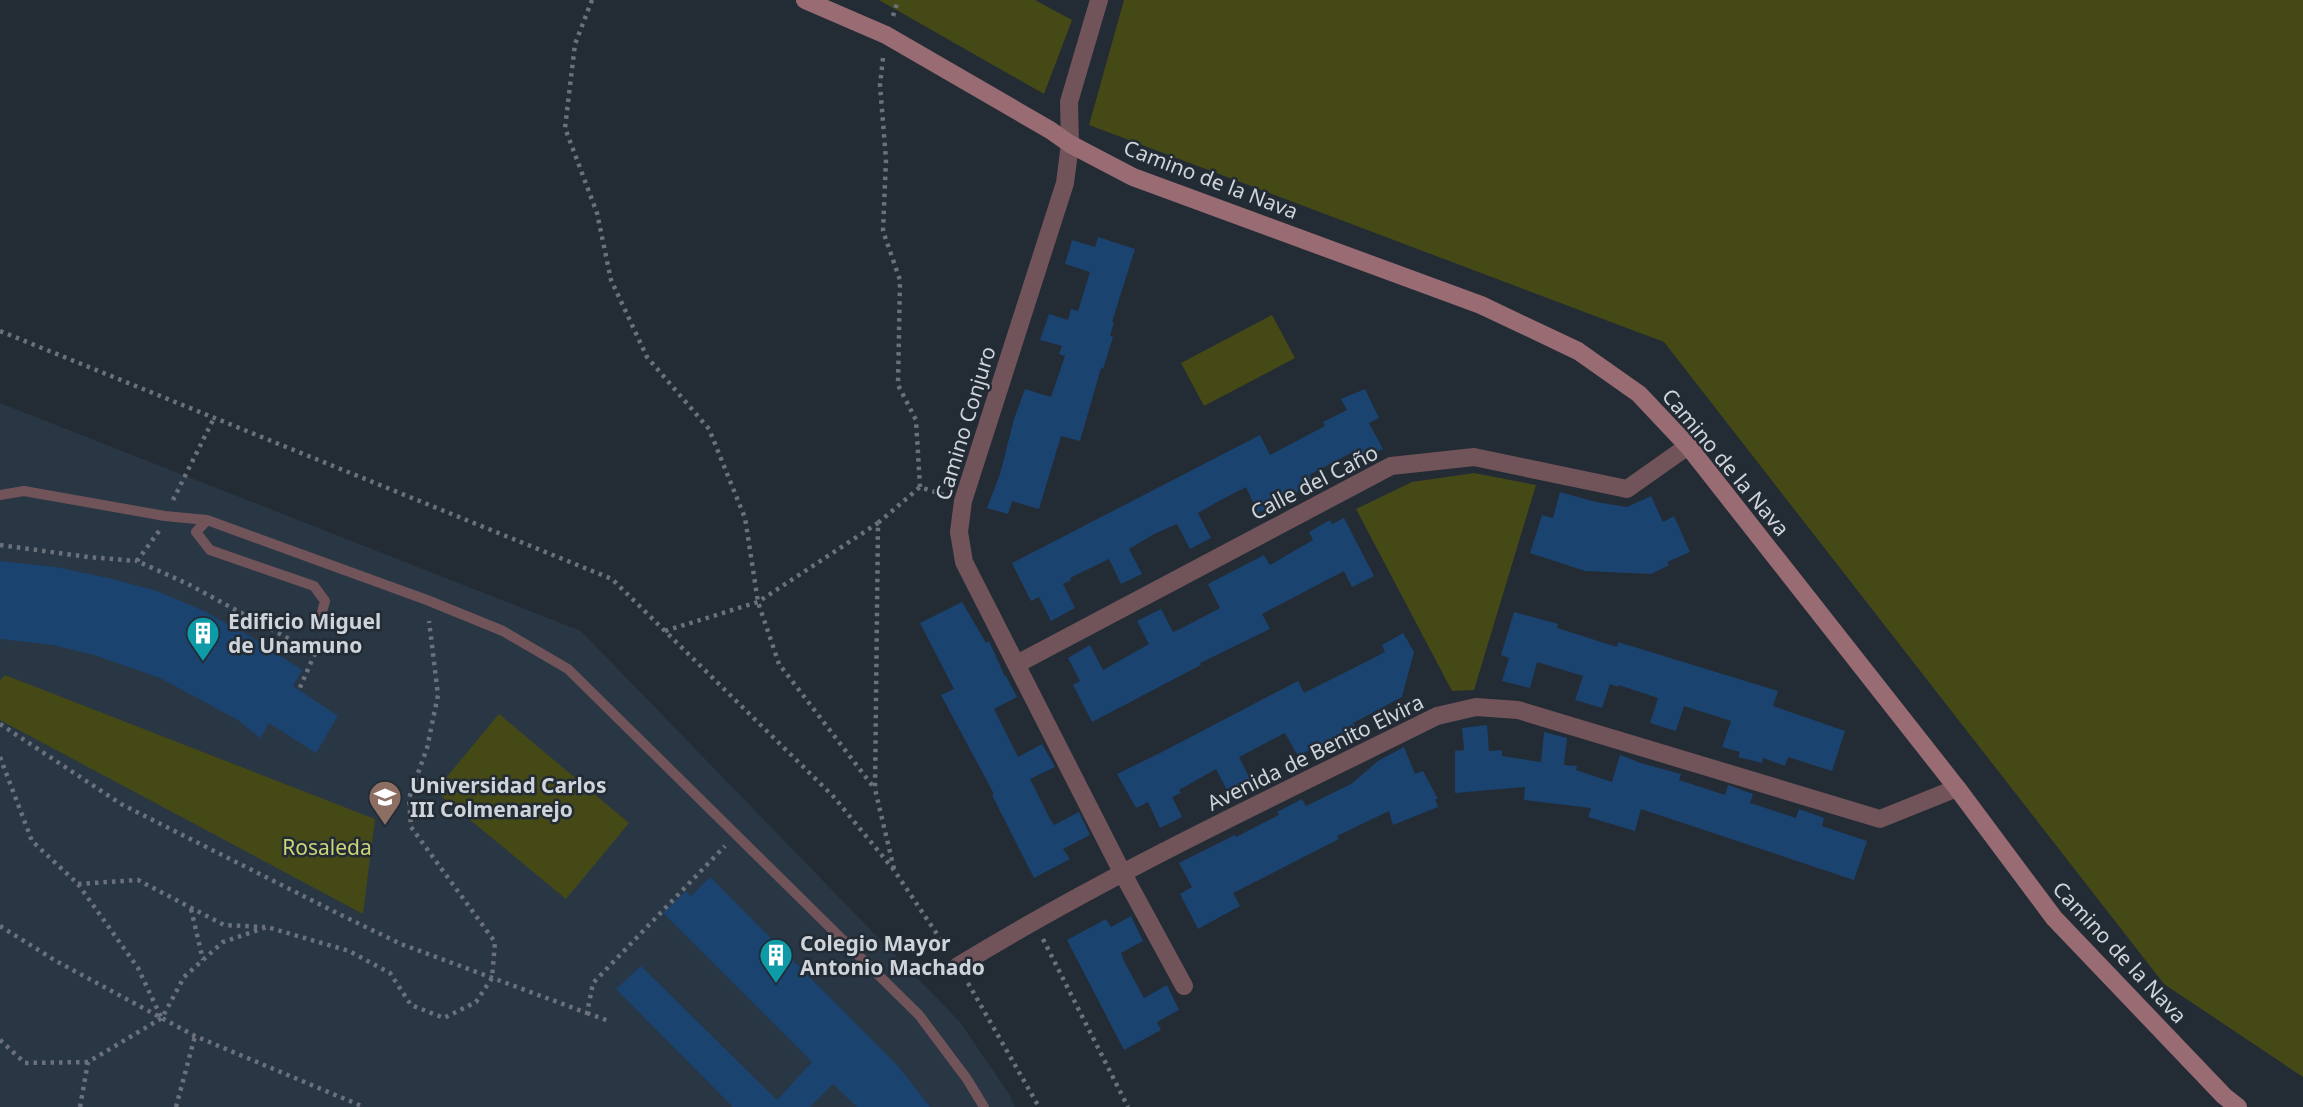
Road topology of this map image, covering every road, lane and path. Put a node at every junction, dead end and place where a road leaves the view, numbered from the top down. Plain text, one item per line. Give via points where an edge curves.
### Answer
1 (592, 0) edge
2 (805, 0) edge
3 (1099, 0) edge
4 (886, 35) junction
5 (1070, 145) junction
6 (0, 331) edge
7 (214, 418) junction
8 (1688, 446) junction
9 (920, 487) junction
10 (0, 495) edge
11 (963, 500) junction
12 (167, 516) junction
13 (207, 520) junction
14 (878, 523) junction
15 (0, 545) edge
16 (137, 561) junction
17 (427, 600) junction
18 (758, 602) junction
19 (319, 623) dead end
20 (665, 631) junction
21 (1017, 664) junction
22 (299, 690) dead end
23 (0, 724) edge
24 (0, 757) edge
25 (1957, 788) junction
26 (875, 789) junction
27 (736, 835) junction
28 (894, 870) junction
29 (1122, 872) junction
30 (78, 884) junction
31 (191, 908) junction
32 (1033, 920) junction
33 (0, 926) edge
34 (267, 927) junction
35 (203, 960) junction
36 (958, 966) junction
37 (492, 978) junction
38 (1184, 986) dead end
39 (587, 1013) junction
40 (162, 1018) junction
41 (609, 1021) dead end
42 (195, 1036) junction
43 (0, 1040) edge
44 (88, 1062) junction
45 (2227, 1103) edge
46 (80, 1107) edge
47 (176, 1107) edge
48 (364, 1107) edge
49 (984, 1107) edge
50 (1039, 1107) edge
51 (1128, 1107) edge

1 - 18 path via 575,44 565,128 597,213 611,279 647,357 709,429 746,518
2 - 4 street, Camino de la Nava
3 - 5 street, Camino Conjuro via 1069,102
4 - 5 street, Camino de la Nava
4 - 9 path via 880,85 886,160 883,231 900,280 898,385 916,420
5 - 8 street, Camino de la Nava via 1133,177 1481,305 1578,351 1639,394
5 - 11 street, Camino Conjuro via 1065,183
6 - 7 path
7 - 12 path
7 - 20 path via 612,579
8 - 21 street, Calle del Caño via 1627,489 1474,457 1391,466
8 - 25 street, Camino de la Nava
9 - 11 path
9 - 14 path
10 - 12 lane via 24,491
11 - 21 street, Camino Conjuro via 959,533 964,562
12 - 13 lane
12 - 16 path
13 - 17 lane
13 - 19 lane via 195,532 210,550 314,586 325,601
14 - 18 path
14 - 26 path
15 - 16 path
16 - 22 path via 315,653
17 - 27 lane via 503,631 568,669
17 - 37 path via 438,695 409,798 411,827 495,942
18 - 20 path
18 - 26 path via 779,663
20 - 28 path via 833,796
21 - 29 street, Camino Conjuro
23 - 37 path via 121,804 401,944
24 - 30 path via 32,841
25 - 29 street, Avenida de Benito Elvira via 1880,819 1518,710 1476,708 1437,716
25 - 45 street, Camino de la Nava via 2054,918
26 - 28 path
27 - 39 path via 593,983
27 - 49 lane via 919,1015
28 - 36 path
29 - 32 street, Avenida de Benito Elvira
29 - 38 street, Camino Conjuro
30 - 31 path via 138,880
30 - 40 path via 138,968
31 - 34 path via 224,925
31 - 35 path
32 - 36 street, Avenida de Benito Elvira
32 - 51 path
33 - 40 path
34 - 35 path via 223,942
34 - 37 path via 349,951 390,973 411,1005 444,1018 476,1002
35 - 40 path via 184,977
36 - 50 path
37 - 39 path
39 - 41 path
40 - 42 path
40 - 44 path
42 - 47 path
42 - 48 path
43 - 44 path via 24,1063
44 - 46 path

